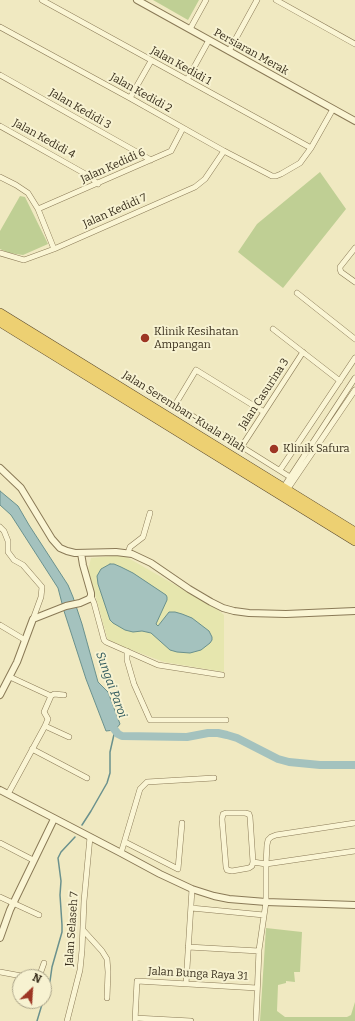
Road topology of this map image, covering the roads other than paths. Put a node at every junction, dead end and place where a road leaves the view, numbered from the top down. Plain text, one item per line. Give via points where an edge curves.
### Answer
1 (42, 0) edge
2 (137, 0) edge
3 (206, 0) edge
4 (257, 0) edge
5 (276, 0) edge
6 (0, 27) edge
7 (190, 29) junction
8 (209, 40) junction
9 (355, 44) edge
10 (229, 51) junction
11 (151, 61) junction
12 (0, 75) edge
13 (187, 80) junction
14 (130, 98) junction
15 (333, 109) junction
16 (355, 121) edge
17 (0, 126) edge
18 (183, 128) junction
19 (311, 148) junction
20 (224, 151) junction
21 (151, 160) junction
22 (1, 179) edge
23 (98, 184) junction
24 (38, 210) junction
25 (355, 248) edge
26 (54, 249) junction
27 (0, 253) edge
28 (355, 282) edge
29 (297, 293) dead end
30 (0, 313) edge
31 (0, 322) edge
32 (273, 329) dead end
33 (355, 339) edge
34 (303, 352) junction
35 (355, 358) edge
36 (355, 378) edge
37 (340, 381) junction
38 (355, 390) edge
39 (264, 412) junction
40 (242, 446) junction
41 (0, 468) edge
42 (280, 470) junction
43 (290, 477) junction
44 (285, 489) junction
45 (150, 513) dead end
46 (0, 527) edge
47 (355, 532) edge
48 (355, 541) edge
49 (80, 553) junction
50 (128, 553) junction
51 (91, 596) junction
52 (355, 611) edge
53 (33, 619) junction
54 (0, 625) edge
55 (25, 640) junction
56 (127, 651) junction
57 (10, 676) junction
58 (222, 676) dead end
59 (3, 683) edge
60 (64, 695) dead end
61 (0, 696) edge
62 (51, 696) junction
63 (226, 720) dead end
64 (45, 726) junction
65 (69, 737) dead end
66 (32, 749) junction
67 (88, 778) dead end
68 (214, 778) dead end
69 (0, 790) edge
70 (8, 794) junction
71 (54, 818) junction
72 (182, 823) dead end
73 (355, 823) edge
74 (90, 837) junction
75 (125, 842) junction
76 (0, 843) edge
77 (355, 851) edge
78 (122, 853) junction
79 (33, 860) junction
80 (252, 862) junction
81 (266, 864) junction
82 (192, 889) junction
83 (0, 896) edge
84 (266, 902) junction
85 (13, 903) junction
86 (355, 905) edge
87 (191, 908) junction
88 (39, 915) dead end
89 (264, 915) junction
90 (83, 930) junction
91 (0, 938) edge
92 (188, 947) junction
93 (259, 951) junction
94 (44, 963) dead end
95 (42, 969) edge
96 (0, 972) edge
97 (12, 974) edge
98 (186, 984) junction
99 (257, 988) junction
100 (107, 998) dead end
101 (135, 1020) edge
102 (67, 1021) edge
103 (191, 1021) edge
104 (256, 1021) edge

1 - 11 street, Jalan Kedidi 1
2 - 7 street, Persiaran Merak
3 - 7 street
4 - 10 street
5 - 9 street
6 - 14 street, Jalan Kedidi 2
7 - 8 street, Persiaran Merak
8 - 10 street, Persiaran Merak
8 - 13 street
10 - 15 street, Persiaran Merak
11 - 13 street, Jalan Kedidi 1
11 - 14 street
12 - 21 street, Jalan Kedidi 3
13 - 19 street, Jalan Kedidi 1
14 - 18 street, Jalan Kedidi 2
15 - 16 street, Persiaran Merak
15 - 19 street
17 - 23 street, Jalan Kedidi 4 via 89,176
18 - 20 street, Jalan Kedidi 2
18 - 21 street, Jalan Kedidi 6 via 171,151
19 - 20 street, Jalan Kedidi 2 via 300,163 276,176
20 - 26 street, Jalan Kedidi 7 via 205,179 195,187
21 - 23 street, Jalan Kedidi 6
22 - 24 street via 28,193
23 - 24 street, Jalan Kedidi 6
24 - 26 street
25 - 28 street via 340,269
26 - 27 street, Jalan Kedidi 7 via 24,260
29 - 33 street
30 - 44 highway, Jalan Seremban-Kuala Pilah
31 - 48 highway, Jalan Seremban-Kuala Pilah
32 - 34 street
34 - 37 street
34 - 39 street, Jalan Casurina 3
35 - 37 street
36 - 43 street
37 - 42 street
38 - 44 street
39 - 40 street, Jalan Casurina 3
39 - 40 street via 196,370 175,405
40 - 42 street
41 - 49 street via 21,488 60,548
42 - 43 street
43 - 44 street
44 - 47 highway, Jalan Seremban-Kuala Pilah
45 - 50 street via 143,537 130,547
46 - 53 street via 8,541 8,552 42,587
49 - 50 street
49 - 51 street
50 - 52 street via 150,563 212,602 234,611 286,614
51 - 53 street via 80,603
51 - 56 street via 104,640
53 - 55 street
54 - 55 street
55 - 57 street
56 - 58 street via 158,666
56 - 63 street via 134,684 150,720
57 - 59 street
57 - 62 street
59 - 61 street
60 - 62 street
62 - 64 street via 44,712 48,720
64 - 65 street
64 - 66 street
66 - 67 street
66 - 70 street
68 - 75 street via 147,782 140,790
69 - 70 street
70 - 71 street
71 - 74 street
71 - 79 street
72 - 75 street via 178,869
73 - 81 street via 271,837 267,845
74 - 78 street
74 - 90 street, Jalan Selaseh 7
75 - 78 street
76 - 79 street
77 - 81 street
78 - 82 street
79 - 85 street
80 - 80 street via 249,868 227,870 222,819 226,812 249,814
80 - 81 street
81 - 84 street
82 - 84 street via 229,899
82 - 87 street
83 - 85 street
84 - 86 street
84 - 89 street
85 - 88 street
85 - 91 street
87 - 89 street
87 - 92 street
89 - 93 street
90 - 100 street via 107,959
90 - 102 street, Jalan Selaseh 7 via 80,970
92 - 93 street
92 - 98 street
93 - 99 street
94 - 95 street
96 - 97 street
98 - 99 street, Jalan Bunga Raya 31
98 - 101 street, Jalan Bunga Raya 31 via 137,981
99 - 104 street
101 - 103 street

